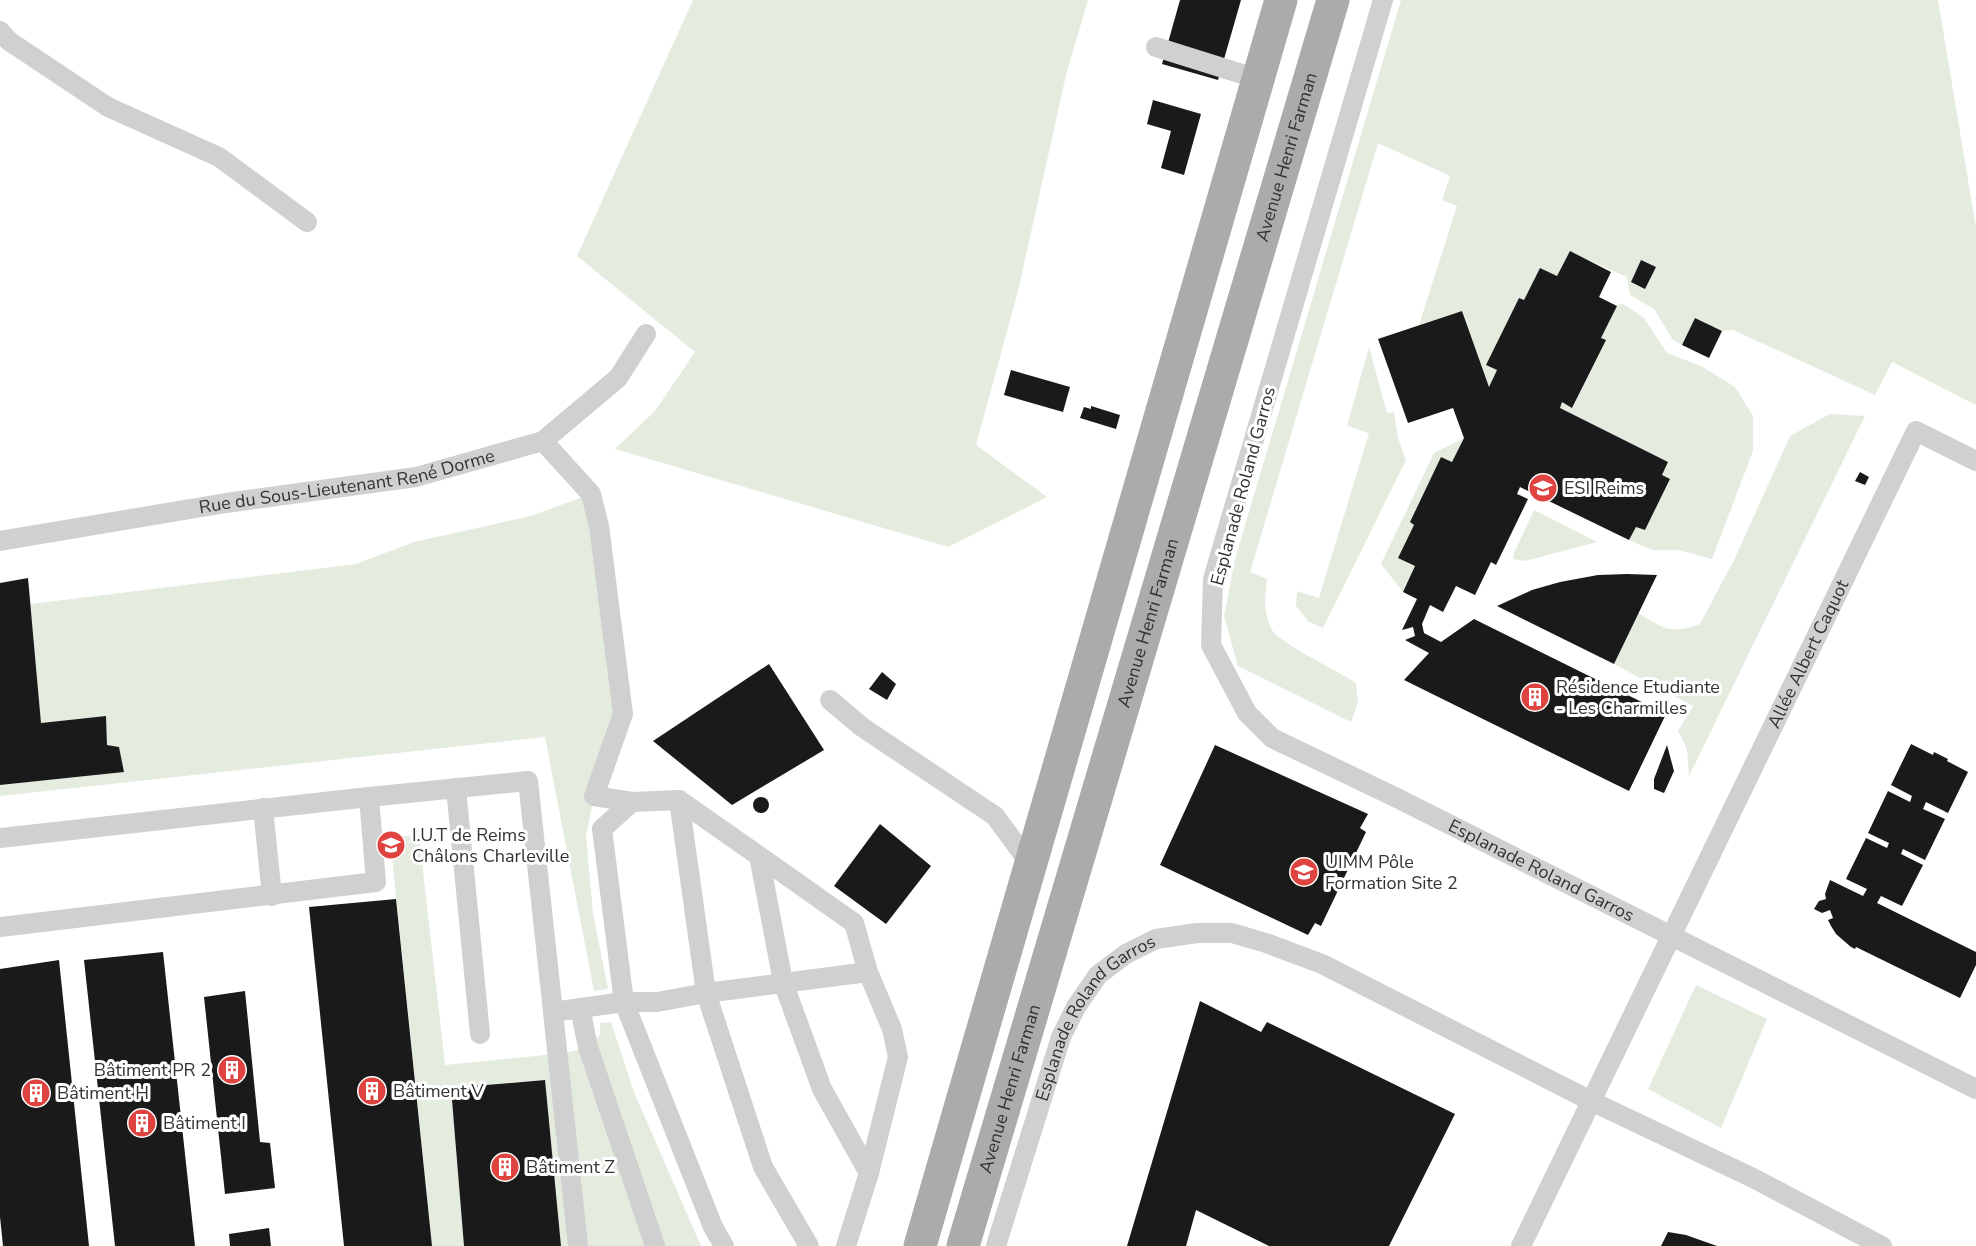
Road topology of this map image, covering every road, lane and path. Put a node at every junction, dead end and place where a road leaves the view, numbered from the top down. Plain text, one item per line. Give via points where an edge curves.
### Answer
1 (1281, 0) edge
2 (1333, 0) edge
3 (1383, 0) edge
4 (0, 31) edge
5 (1156, 47) dead end
6 (1258, 79) junction
7 (307, 222) dead end
8 (646, 334) dead end
9 (543, 441) junction
10 (1976, 460) edge
11 (0, 540) edge
12 (830, 700) dead end
13 (456, 788) junction
14 (369, 796) junction
15 (679, 800) junction
16 (632, 802) junction
17 (263, 808) junction
18 (0, 838) edge
19 (759, 856) junction
20 (1031, 865) junction
21 (272, 896) junction
22 (0, 927) edge
23 (1672, 935) junction
24 (868, 972) junction
25 (783, 982) junction
26 (706, 993) junction
27 (624, 1002) junction
28 (580, 1008) junction
29 (553, 1012) junction
30 (480, 1034) dead end
31 (1976, 1089) edge
32 (1591, 1101) junction
33 (869, 1173) junction
34 (578, 1246) edge
35 (655, 1246) edge
36 (724, 1246) edge
37 (809, 1246) edge
38 (846, 1246) edge
39 (920, 1246) edge
40 (963, 1246) edge
41 (996, 1246) edge
42 (1521, 1246) edge
43 (1882, 1246) edge

1 - 6 main road
2 - 40 main road, Avenue Henri Farman
3 - 23 lane, Esplanade Roland Garros via 1213,579 1211,645 1247,713 1272,738
4 - 7 lane via 108,107 219,157
5 - 6 lane
6 - 20 main road
8 - 9 lane, Rue du Sous-Lieutenant René Dorme via 618,378
9 - 11 lane, Rue du Sous-Lieutenant René Dorme via 416,477
9 - 16 lane via 591,494 599,526 623,714 594,796
10 - 23 lane, Allée Albert Caquot via 1916,431
12 - 20 lane via 862,727 996,816
13 - 14 lane
13 - 29 lane via 528,781
13 - 30 lane
14 - 17 lane
14 - 21 lane via 376,882
15 - 16 lane
15 - 19 lane
15 - 26 lane
16 - 27 lane via 602,829
17 - 18 lane
17 - 21 lane
19 - 24 lane via 855,923
19 - 25 lane
20 - 39 main road
21 - 22 lane
23 - 31 lane, Esplanade Roland Garros
23 - 32 lane
24 - 25 lane
24 - 33 lane via 892,1029 898,1057
25 - 26 lane
25 - 33 lane via 822,1089
26 - 27 lane via 657,1002
26 - 37 lane via 763,1167
27 - 28 lane
27 - 36 lane
28 - 29 lane
28 - 35 lane via 588,1047
29 - 34 lane
32 - 41 lane, Esplanade Roland Garros via 1322,964 1266,943 1232,933 1156,939 1126,954 1098,975 1076,1007 1061,1038
32 - 42 lane
32 - 43 lane, Esplanade Roland Garros via 1754,1178
33 - 38 lane

